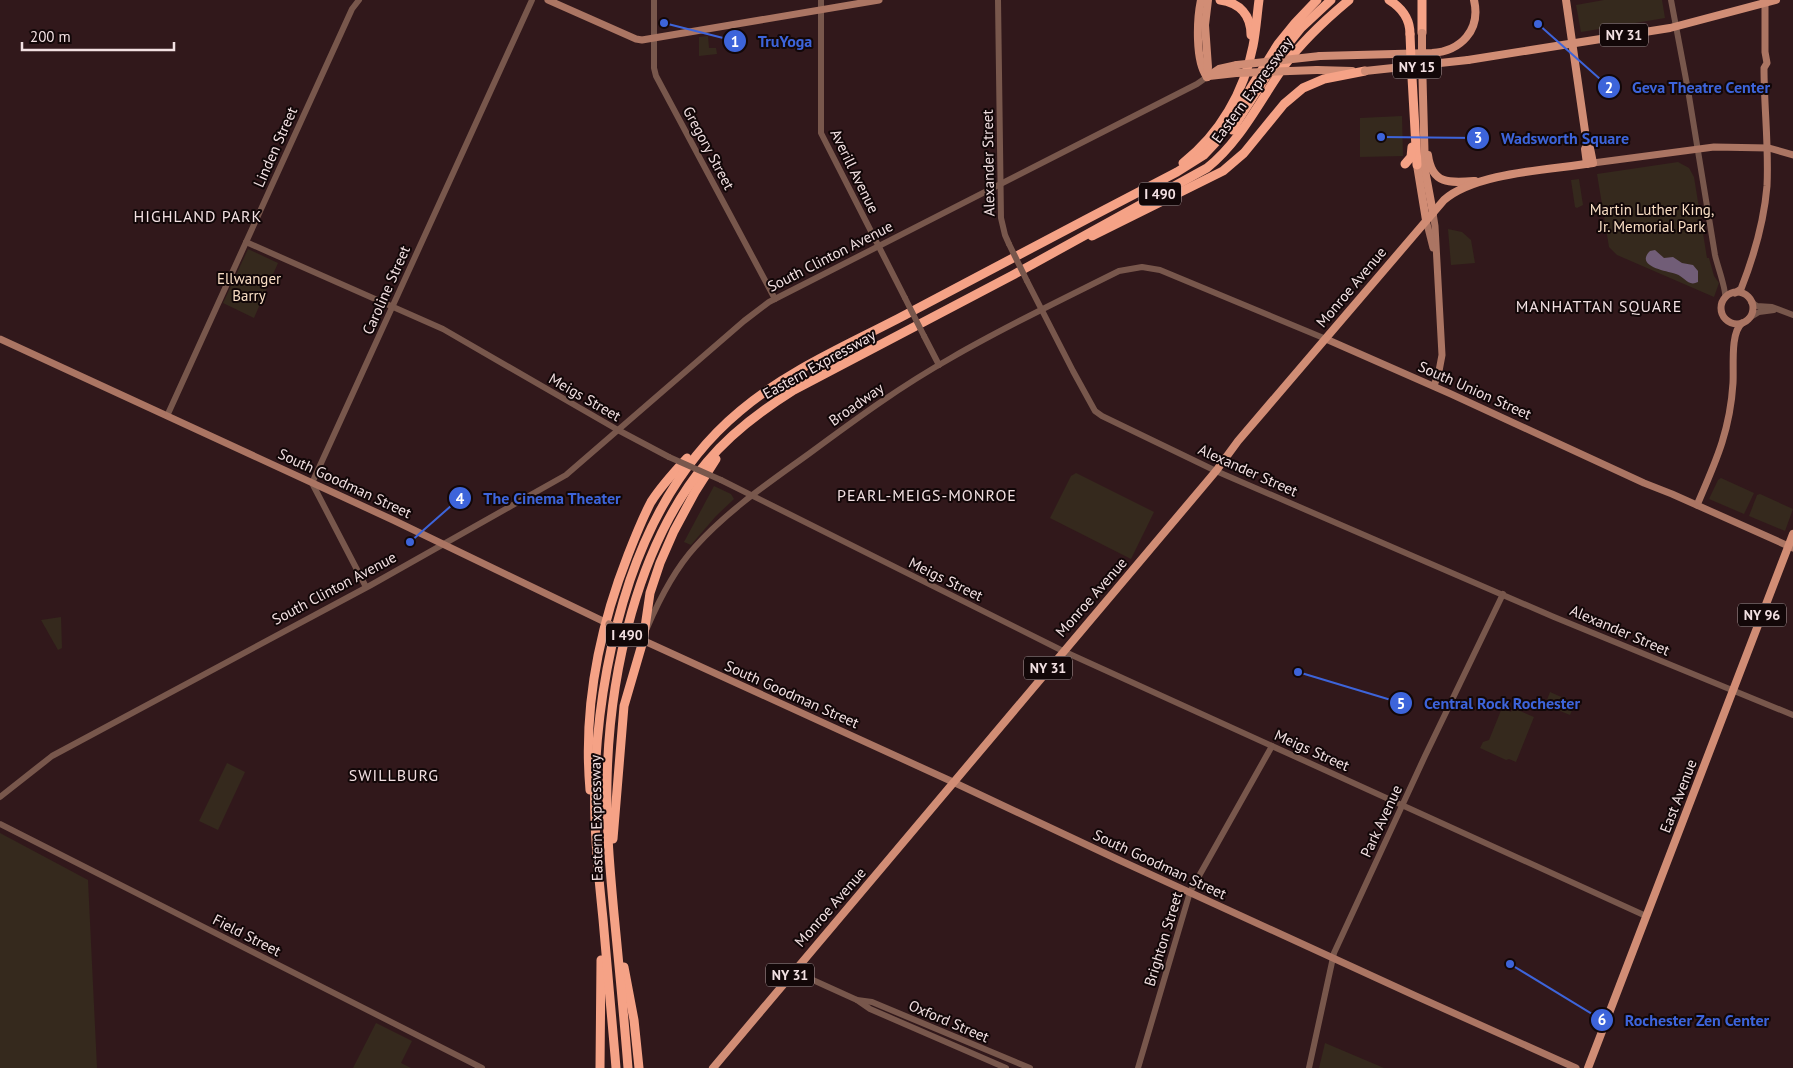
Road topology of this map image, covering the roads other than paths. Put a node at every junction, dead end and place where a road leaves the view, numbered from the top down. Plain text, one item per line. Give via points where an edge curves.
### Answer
1 (359, 0) edge
2 (532, 0) edge
3 (548, 0) edge
4 (654, 0) edge
5 (821, 0) edge
6 (879, 0) edge
7 (998, 0) edge
8 (1201, 0) edge
9 (1208, 0) edge
10 (1220, 0) edge
11 (1259, 0) edge
12 (1317, 0) edge
13 (1331, 0) edge
14 (1349, 0) edge
15 (1389, 0) edge
16 (1422, 0) edge
17 (1427, 0) edge
18 (1474, 0) edge
19 (1566, 0) edge
20 (1671, 0) edge
21 (1776, 0) edge
22 (1765, 2) edge
23 (821, 10) junction
24 (1676, 27) junction
25 (1422, 34) junction
26 (654, 37) junction
27 (1572, 43) junction
28 (1247, 67) junction
29 (1236, 69) junction
30 (1366, 71) junction
31 (1207, 77) junction
32 (1423, 80) junction
33 (1413, 107) junction
34 (1767, 147) junction
35 (1697, 149) junction
36 (1793, 155) edge
37 (1196, 161) junction
38 (1405, 164) dead end
39 (1590, 164) junction
40 (1417, 165) joint
41 (1487, 180) junction
42 (1001, 184) junction
43 (1152, 185) junction
44 (1433, 213) junction
45 (1426, 220) junction
46 (246, 242) junction
47 (879, 246) junction
48 (1436, 255) junction
49 (1751, 261) junction
50 (1148, 267) joint
51 (1013, 275) junction
52 (1734, 293) junction
53 (1725, 298) junction
54 (774, 299) junction
55 (1749, 300) junction
56 (393, 306) junction
57 (1042, 310) junction
58 (1782, 310) junction
59 (1793, 315) edge
60 (1727, 320) junction
61 (1746, 320) junction
62 (0, 339) edge
63 (1326, 339) junction
64 (1734, 344) junction
65 (939, 365) junction
66 (1434, 386) junction
67 (737, 413) junction
68 (167, 416) junction
69 (742, 428) junction
70 (618, 430) junction
71 (1216, 471) junction
72 (312, 483) junction
73 (752, 495) junction
74 (1697, 505) junction
75 (1793, 534) edge
76 (444, 544) junction
77 (1791, 547) edge
78 (366, 587) junction
79 (1503, 594) junction
80 (607, 624) junction
81 (639, 639) junction
82 (1063, 651) junction
83 (1733, 691) junction
84 (1793, 715) edge
85 (1272, 746) junction
86 (953, 782) junction
87 (0, 797) edge
88 (1402, 804) junction
89 (0, 824) edge
90 (597, 849) junction
91 (610, 874) junction
92 (1190, 892) junction
93 (614, 911) junction
94 (602, 914) junction
95 (1646, 916) junction
96 (1332, 958) junction
97 (793, 971) junction
98 (857, 1000) junction
99 (482, 1068) edge
100 (600, 1068) edge
101 (616, 1068) edge
102 (628, 1068) edge
103 (639, 1068) edge
104 (713, 1068) edge
105 (1006, 1068) edge
106 (1030, 1068) edge
107 (1138, 1068) edge
108 (1309, 1068) edge
109 (1576, 1068) edge
110 (1588, 1068) edge

1 - 46 street, Linden Street via 352,9
2 - 56 street, Caroline Street
3 - 26 main road via 636,39
4 - 26 street, Gregory Street
5 - 23 street, Averill Avenue
6 - 23 main road
7 - 42 street, Alexander Street
8 - 31 main road via 1198,37
9 - 31 main road via 1205,30
10 - 28 highway via 1236,5 1248,18 1251,38
11 - 28 highway via 1254,44
12 - 37 highway, Eastern Expressway / I 490 via 1278,44 1222,135
13 - 37 highway via 1281,53 1232,131
14 - 51 highway, Eastern Expressway / I 490 via 1298,49 1236,139 1214,162
15 - 33 highway, bridge via 1409,23
16 - 25 highway
17 - 25 main road
18 - 29 main road, bridge via 1476,17 1471,31 1450,50 1320,56
19 - 27 main road
20 - 24 street
21 - 22 main road, South Clinton Avenue
22 - 24 main road, South Clinton Avenue / NY 31
22 - 34 main road
23 - 26 main road
23 - 47 street, Averill Avenue via 821,133
24 - 27 main road, South Clinton Avenue / NY 31
24 - 35 street
25 - 32 main road, bridge
26 - 54 street, Gregory Street via 657,79
27 - 30 main road, South Clinton Avenue / NY 15, bridge via 1468,60
27 - 39 main road via 1585,149
28 - 43 highway via 1232,106 1216,132 1192,156
29 - 30 main road, South Clinton Avenue / NY 15, bridge
29 - 31 main road, South Clinton Avenue / NY 15
30 - 51 highway via 1324,79 1303,88 1284,104 1241,156 1218,174
31 - 42 street, South Clinton Avenue
32 - 41 main road via 1428,157 1433,171 1448,182
32 - 44 main road via 1425,170
33 - 38 highway via 1412,151
33 - 40 highway
34 - 35 main road
34 - 36 main road
34 - 49 main road via 1766,197
35 - 39 main road
35 - 53 street
37 - 43 highway, Eastern Expressway / I 490
39 - 41 main road, NY 31
40 - 45 main road
41 - 44 main road, NY 31 via 1450,195
42 - 47 street, South Clinton Avenue
42 - 57 street, Alexander Street, bridge via 1001,218 1005,235
43 - 67 highway, Eastern Expressway / I 490 via 799,371
44 - 45 main road, Monroe Avenue / NY 31
44 - 48 main road
45 - 48 main road
45 - 63 main road, Monroe Avenue / NY 31
46 - 56 street, Meigs Street
46 - 68 street, Linden Street
47 - 54 street, South Clinton Avenue
47 - 65 street, Averill Avenue, bridge
48 - 66 main road via 1442,355
49 - 52 main road via 1741,289
49 - 55 main road via 1746,286
50 - 57 street, Broadway via 1119,271
50 - 63 street, South Union Street via 1180,277
51 - 69 highway, Eastern Expressway / I 490 via 802,386
52 - 53 main road
52 - 55 main road via 1742,293
53 - 60 main road via 1721,308
54 - 70 street, South Clinton Avenue
55 - 58 street via 1757,306
55 - 61 main road via 1752,309
56 - 70 street, Meigs Street via 443,329
56 - 72 street, Caroline Street
57 - 65 street, Broadway
57 - 71 street, Alexander Street via 1098,414
58 - 59 street
58 - 61 street via 1761,312
60 - 61 main road via 1734,324
60 - 64 main road
61 - 64 main road via 1738,328
62 - 68 main road, South Goodman Street
63 - 66 main road, South Union Street
63 - 71 main road, Monroe Avenue / NY 31
64 - 74 main road via 1732,398 1726,430
65 - 73 street, Broadway via 876,404
66 - 74 main road, South Union Street
67 - 80 highway via 695,450 652,502 626,561
67 - 90 highway, Eastern Expressway / I 490 via 698,453 671,491 650,532 626,593 600,710 595,784
68 - 72 main road, South Goodman Street
69 - 81 highway via 708,471 672,535 651,590
69 - 91 highway, Eastern Expressway / I 490 via 708,461 676,506 652,556 631,617 617,680 608,744
70 - 73 street, Meigs Street, bridge
70 - 76 street, South Clinton Avenue via 566,475
71 - 79 street, Alexander Street
71 - 82 main road, Monroe Avenue / NY 31
72 - 76 main road, South Goodman Street
72 - 78 street
73 - 81 street, Broadway via 694,548
73 - 82 street, Meigs Street
74 - 77 main road, South Union Street
75 - 77 main road, East Avenue / NY 96
76 - 78 street, South Clinton Avenue
76 - 80 main road, South Goodman Street
77 - 83 main road, East Avenue / NY 96
78 - 87 street, South Clinton Avenue via 52,756
79 - 83 street, Alexander Street
79 - 88 street, Park Avenue
80 - 81 main road, South Goodman Street, bridge
80 - 90 highway via 592,697 588,738 589,784
81 - 86 main road, South Goodman Street
81 - 91 highway via 624,712
82 - 85 street, Meigs Street
82 - 86 main road, Monroe Avenue / NY 31
83 - 84 street, Alexander Street
83 - 95 main road, East Avenue / NY 96
85 - 88 street, Meigs Street
85 - 92 street, Brighton Street
86 - 92 main road, South Goodman Street
86 - 97 main road, Monroe Avenue / NY 31
88 - 95 street, Meigs Street
88 - 96 street, Park Avenue
89 - 99 street, Field Street
90 - 94 highway, Eastern Expressway / I 490
91 - 93 highway, Eastern Expressway / I 490
92 - 96 main road, South Goodman Street
92 - 107 street, Brighton Street
93 - 102 highway, Eastern Expressway / I 490
93 - 103 highway via 632,1008
94 - 100 highway
94 - 101 highway, Eastern Expressway / I 490
95 - 110 main road, East Avenue / NY 96
96 - 108 street, Park Avenue
96 - 109 main road, South Goodman Street
97 - 98 street, Oxford Street
97 - 104 main road, Monroe Avenue / NY 31
98 - 105 street, Oxford Street via 870,1009
98 - 106 street, Oxford Street via 872,1002

